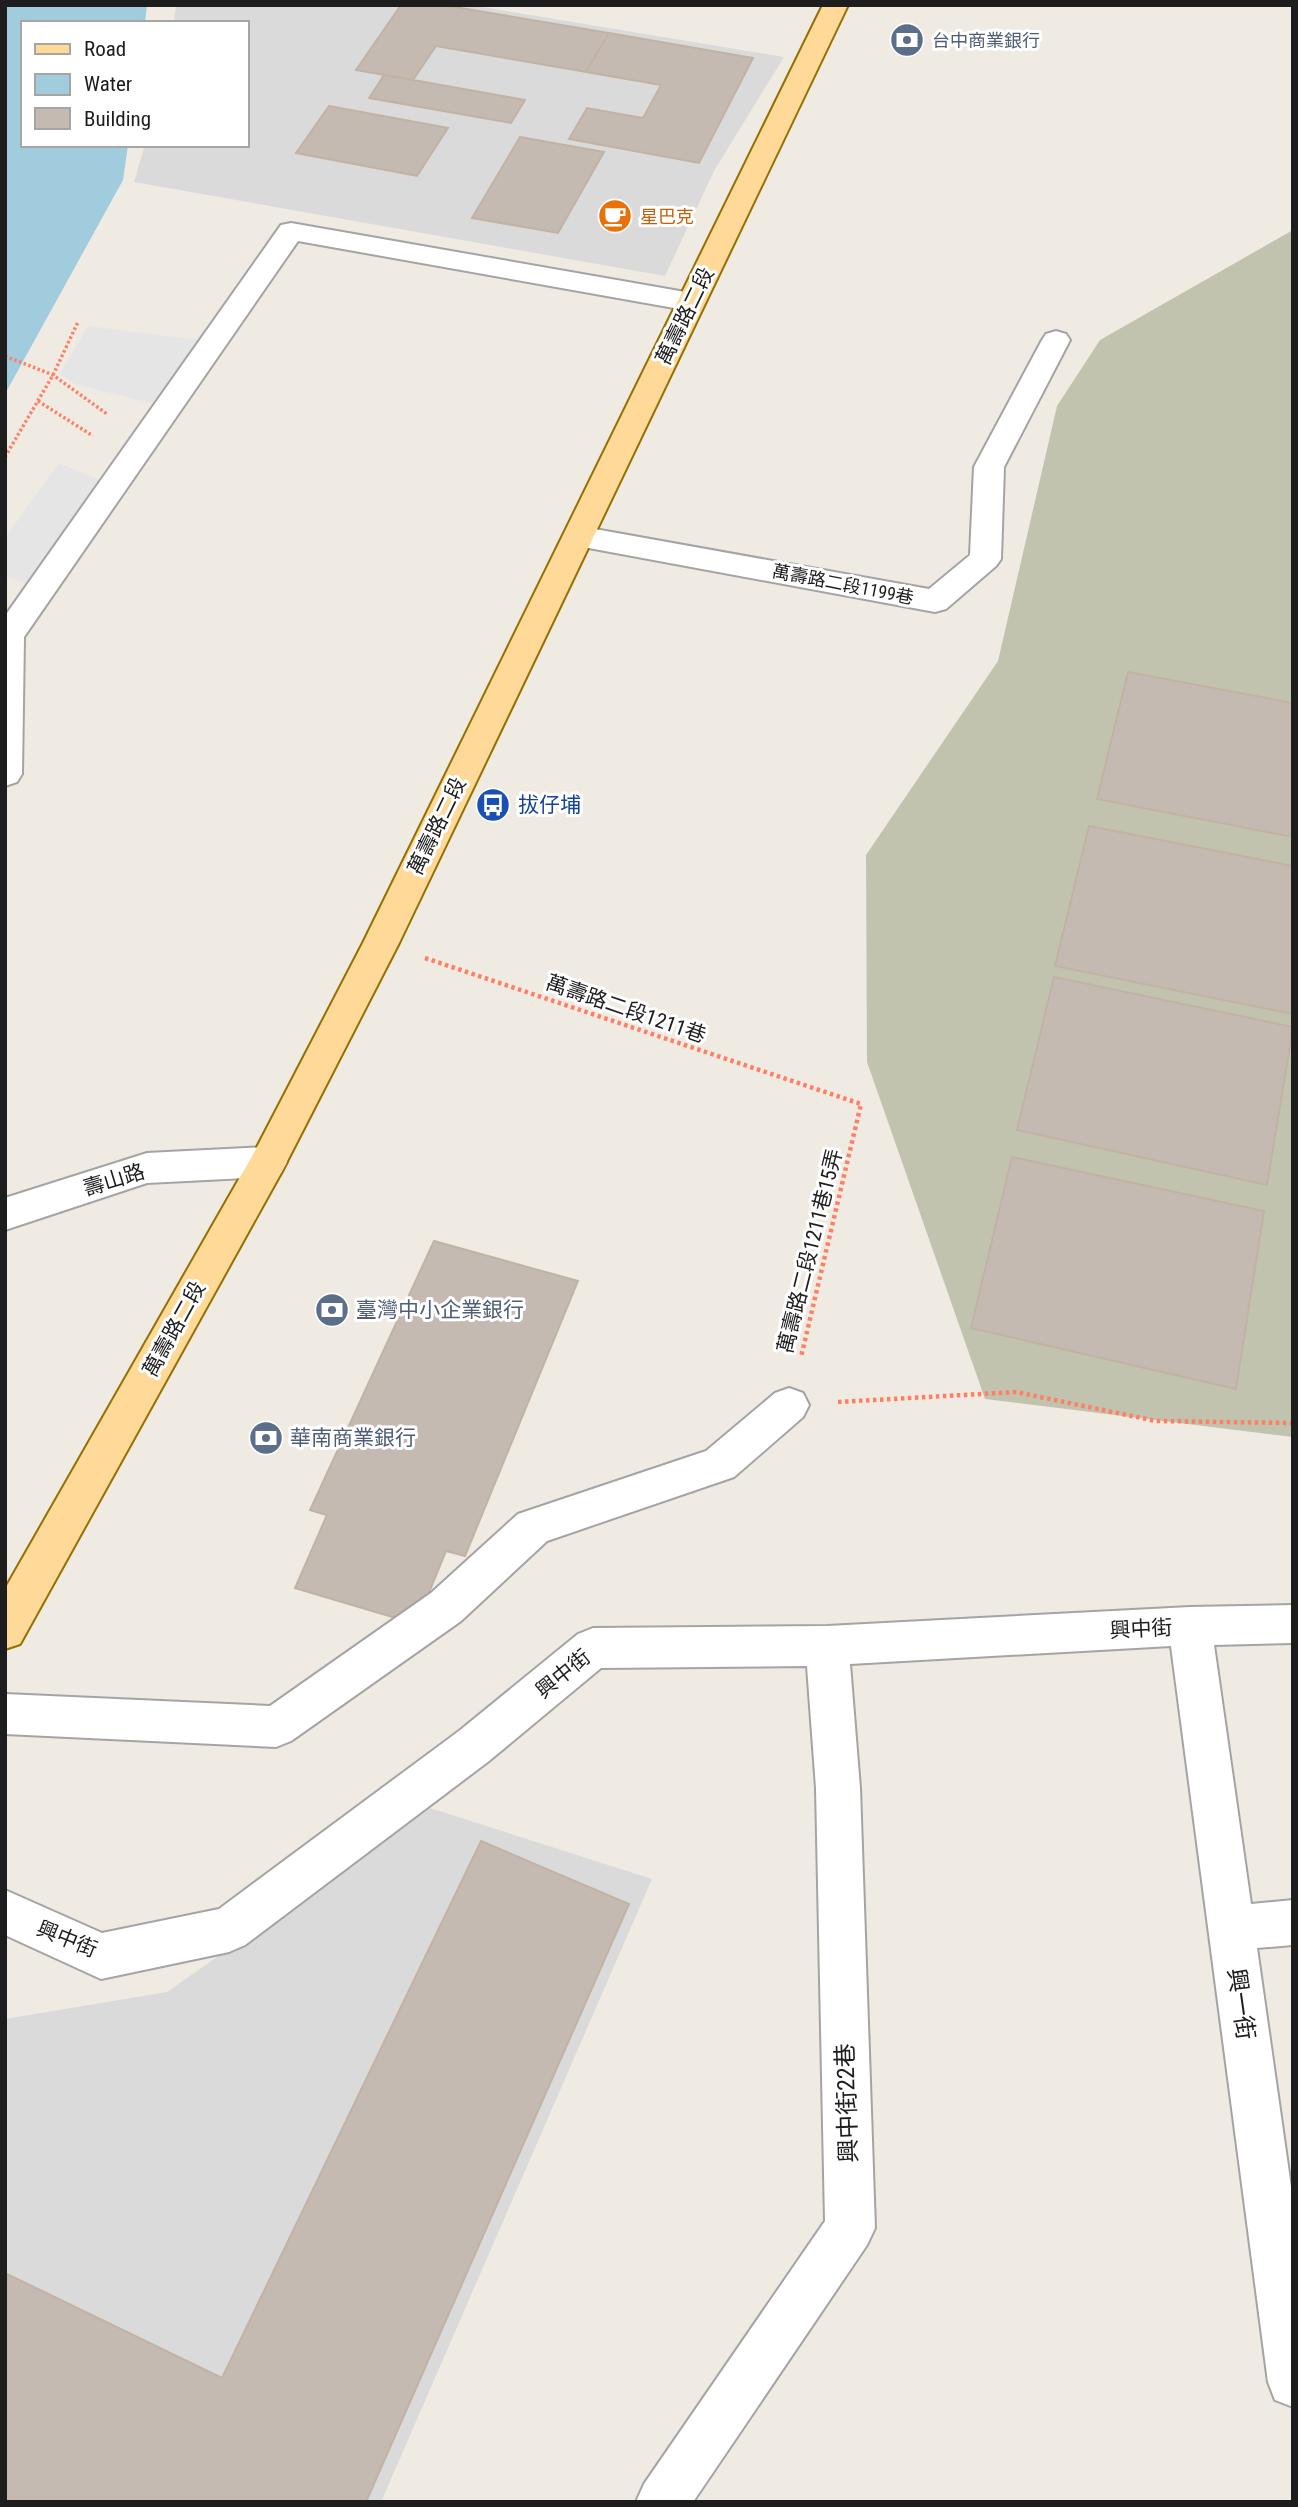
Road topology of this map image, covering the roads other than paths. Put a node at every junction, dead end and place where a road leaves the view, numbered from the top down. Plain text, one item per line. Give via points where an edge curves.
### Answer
1 (836, 5) edge
2 (691, 302) junction
3 (1056, 340) dead end
4 (578, 536) junction
5 (7, 637) edge
6 (5, 774) edge
7 (268, 1162) junction
8 (5, 1214) edge
9 (789, 1405) road end
10 (1293, 1624) edge
11 (1190, 1626) junction
12 (5, 1630) edge
13 (827, 1646) junction
14 (5, 1714) edge
15 (5, 1912) edge
16 (1293, 1922) edge
17 (1231, 1928) junction
18 (1293, 2382) edge
19 (662, 2502) edge

1 - 2 main road, 萬壽路二段
2 - 4 main road, 萬壽路二段
2 - 5 street via 291,231
3 - 4 street, 萬壽路二段1199巷 via 989,467 985,559 934,601
4 - 7 main road, 萬壽路二段 via 381,943
5 - 6 street
7 - 8 street, 壽山路 via 147,1168
7 - 12 main road, 萬壽路二段
9 - 14 street via 720,1464 533,1527 446,1608 276,1727
10 - 11 street, 興中街
11 - 13 street, 興中街
11 - 17 street, 興一街
13 - 15 street, 興中街 via 593,1648 474,1746 229,1928 101,1955
13 - 19 street, 興中街22巷 via 838,1788 850,2228
16 - 17 street
17 - 18 street, 興一街

